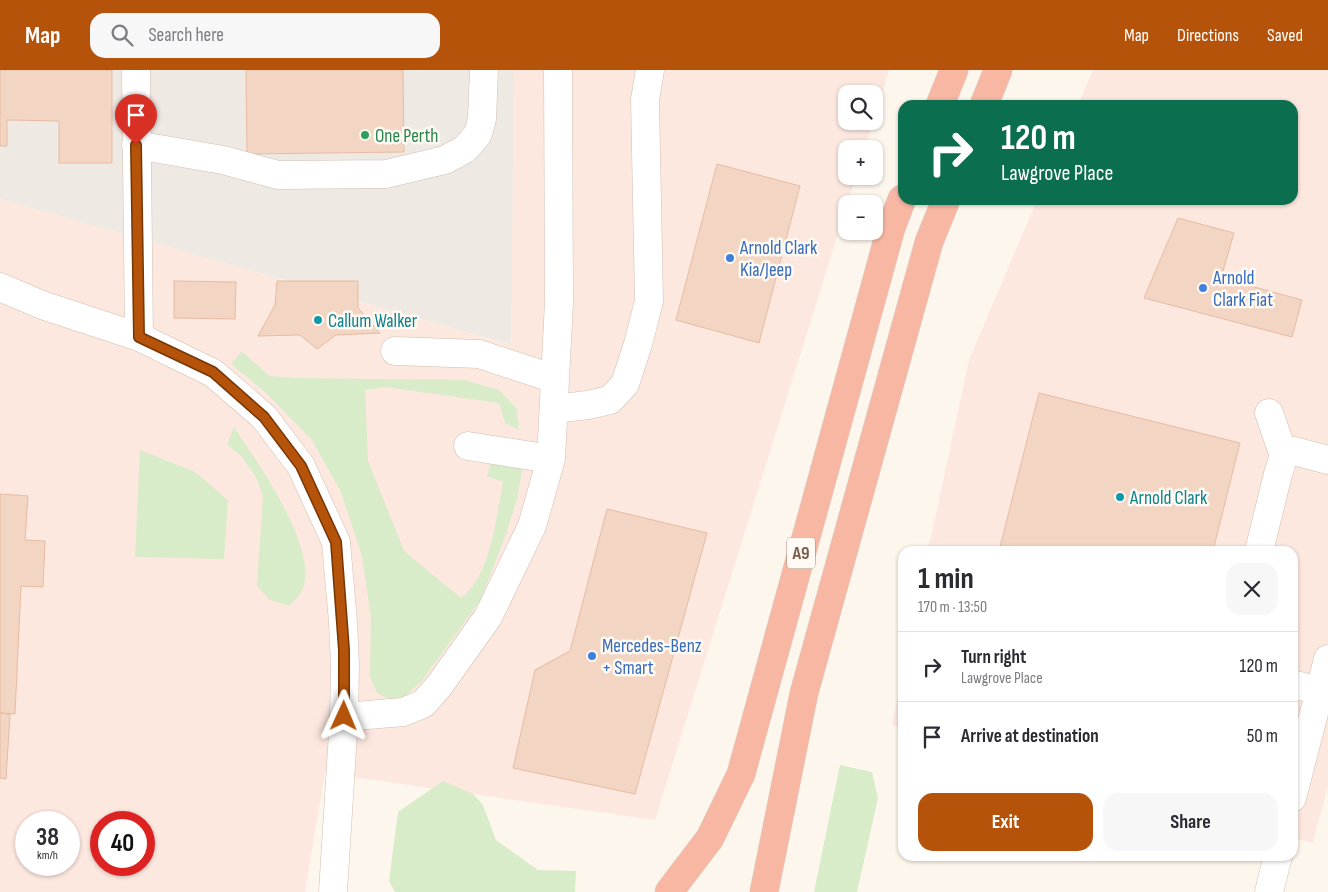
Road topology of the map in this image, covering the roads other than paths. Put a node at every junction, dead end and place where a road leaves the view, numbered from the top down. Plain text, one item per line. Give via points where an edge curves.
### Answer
1 (136, 70) edge
2 (484, 70) edge
3 (558, 70) edge
4 (650, 70) edge
5 (954, 70) edge
6 (998, 70) edge
7 (942, 100) edge
8 (986, 100) edge
9 (136, 145) junction
10 (900, 205) edge
11 (944, 205) edge
12 (0, 287) edge
13 (139, 337) junction
14 (395, 351) dead end
15 (555, 379) junction
16 (554, 409) junction
17 (1269, 413) dead end
18 (468, 446) dead end
19 (1284, 456) junction
20 (551, 460) junction
21 (1328, 460) edge
22 (1260, 546) edge
23 (1328, 658) edge
24 (1298, 686) edge
25 (1320, 691) junction
26 (344, 716) junction
27 (1298, 775) edge
28 (1277, 861) edge
29 (333, 892) edge
30 (669, 892) edge
31 (764, 892) edge
32 (1269, 892) edge

1 - 9 street
2 - 9 street via 482,119 478,134 465,149 446,160 386,174 278,175 223,160
3 - 15 street via 559,302
4 - 16 street via 645,100 649,301 638,344 625,384 610,400
5 - 7 highway
6 - 8 highway
9 - 13 street
10 - 30 highway, A9 via 741,774 710,838
11 - 31 highway, A9 via 929,242 804,693
12 - 13 street via 42,305
13 - 26 street via 213,372 264,417 301,466 336,542 344,648
14 - 15 street via 479,354
15 - 16 street
16 - 20 street
17 - 19 street
18 - 20 street
19 - 21 street via 1294,451
19 - 22 street
20 - 26 street via 532,526 488,617 439,686 423,704 404,712
23 - 25 street
24 - 25 street
25 - 27 street
26 - 29 street
28 - 32 street

